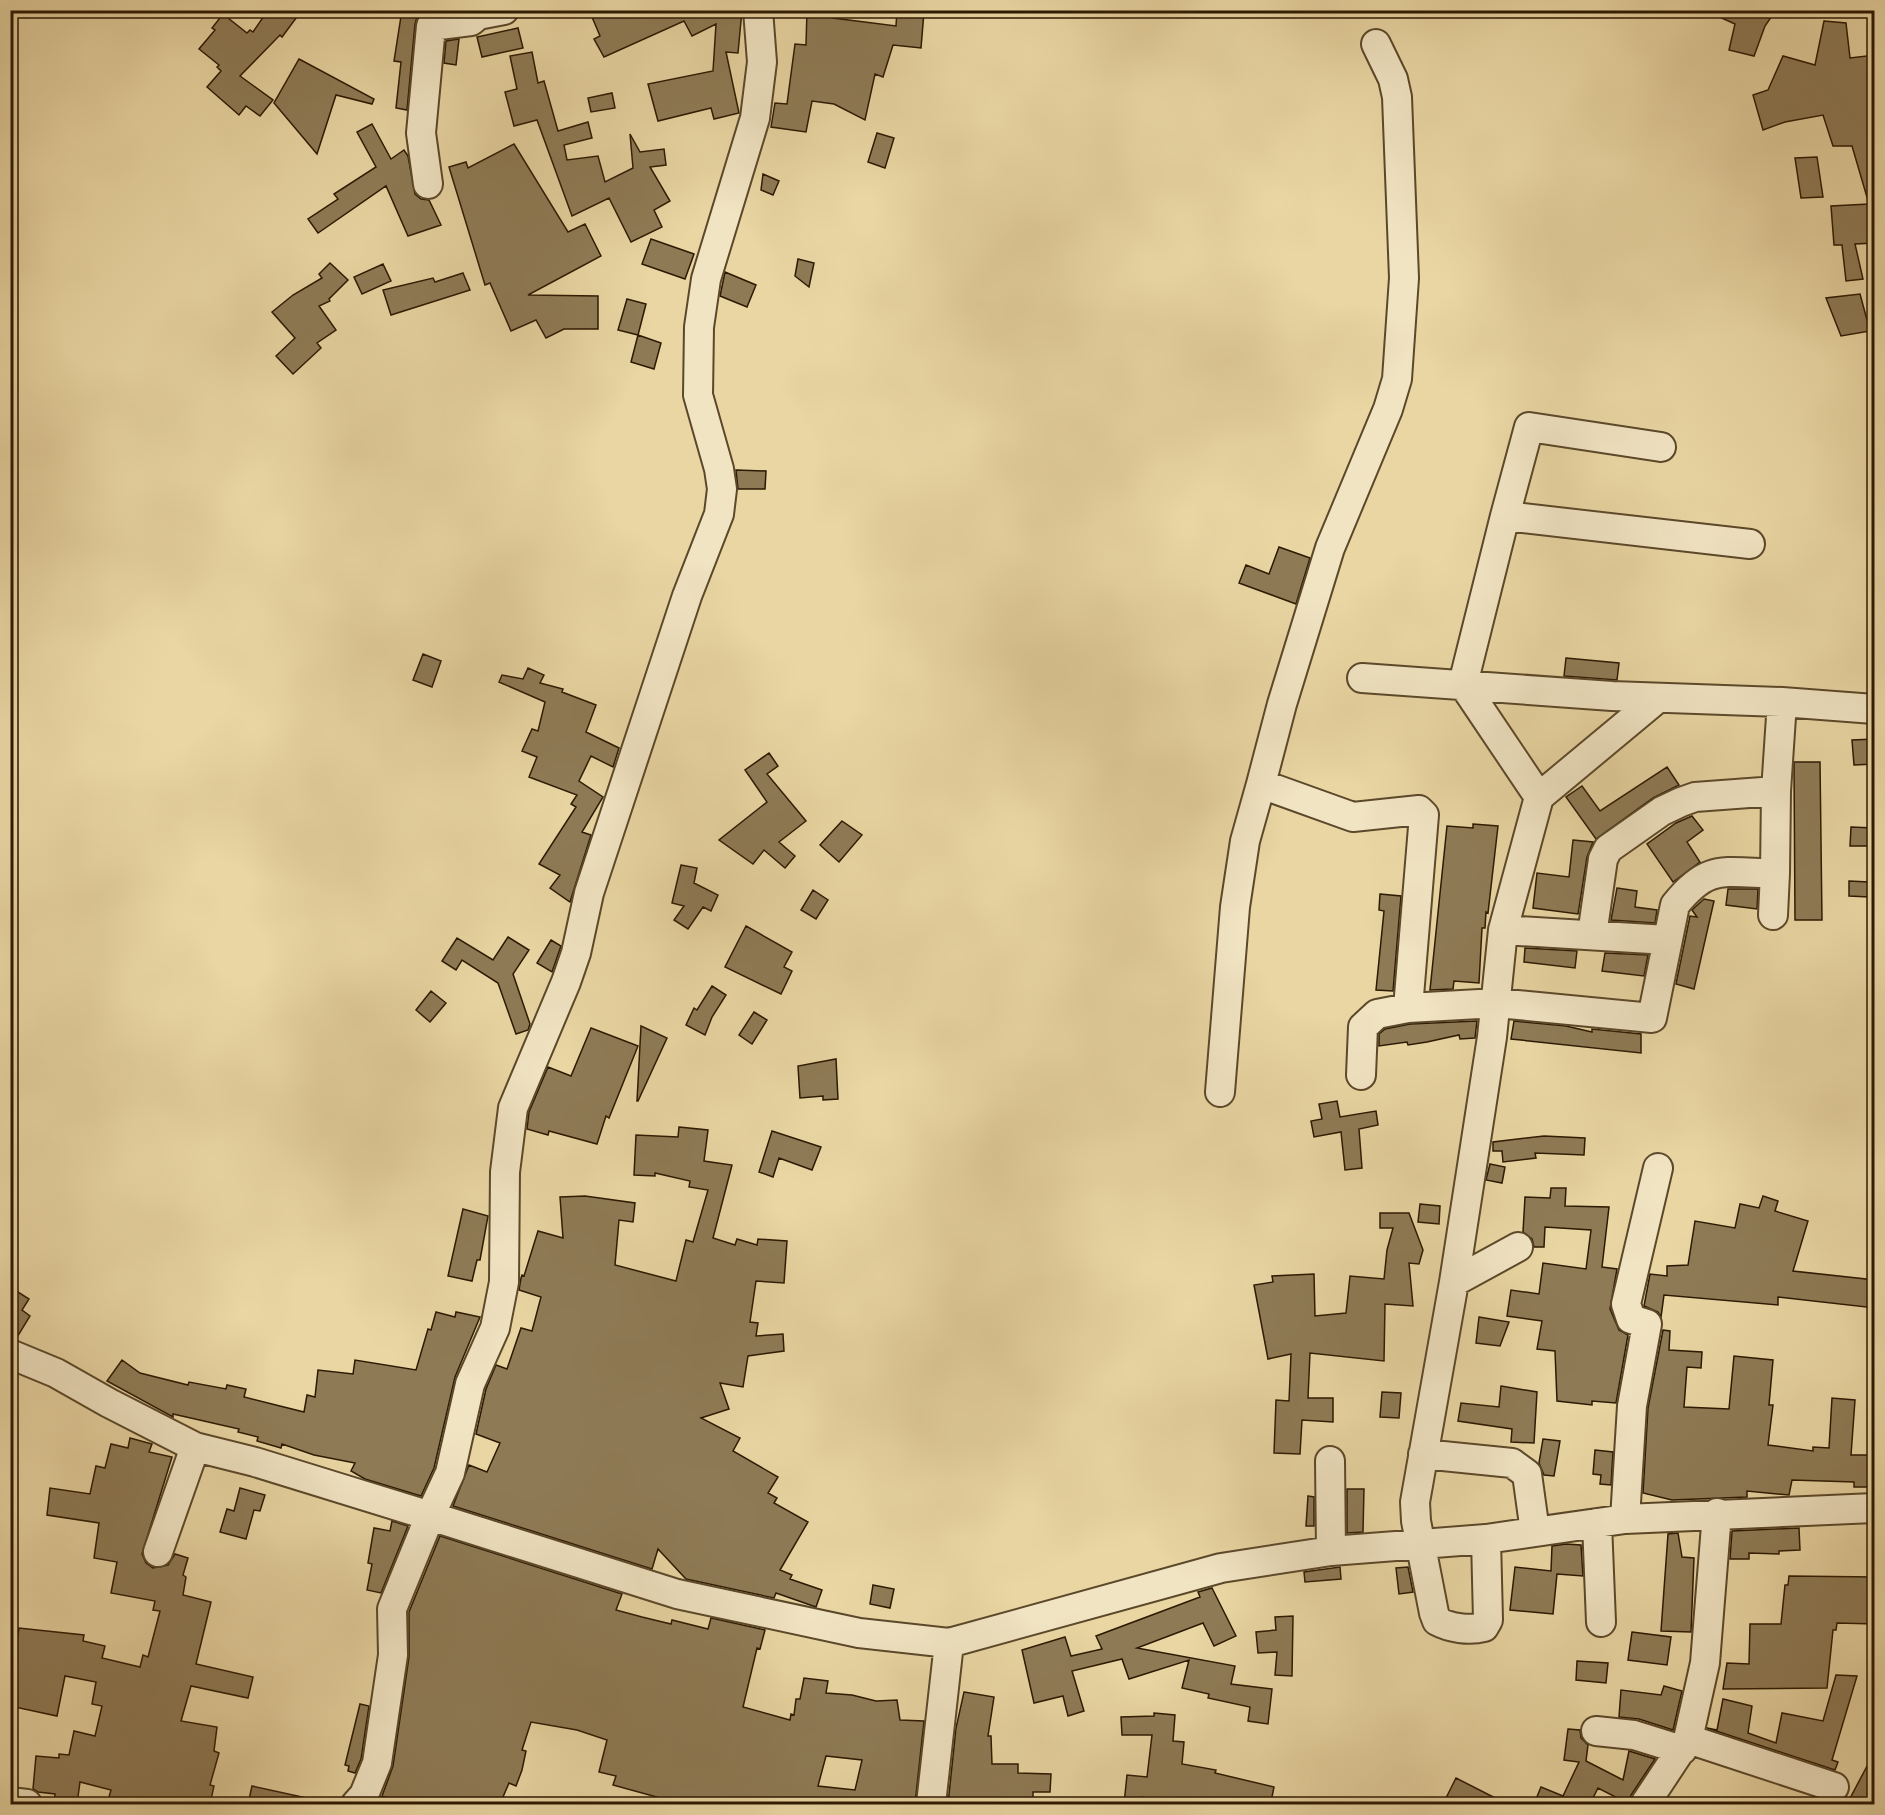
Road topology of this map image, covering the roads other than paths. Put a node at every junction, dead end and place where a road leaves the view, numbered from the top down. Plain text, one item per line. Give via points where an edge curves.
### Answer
1 (758, 10) edge
2 (487, 12) edge
3 (1376, 44) dead end
4 (428, 183) dead end
5 (1661, 447) dead end
6 (1505, 516) junction
7 (1750, 544) dead end
8 (1362, 678) dead end
9 (1463, 684) junction
10 (1658, 698) junction
11 (1782, 702) junction
12 (1875, 710) edge
13 (1261, 784) junction
14 (1776, 791) junction
15 (1539, 797) junction
16 (1775, 873) junction
17 (1773, 915) dead end
18 (1503, 930) junction
19 (1592, 935) junction
20 (1667, 940) junction
21 (1497, 1003) junction
22 (1408, 1008) junction
23 (1361, 1075) dead end
24 (1220, 1092) dead end
25 (1658, 1168) dead end
26 (1518, 1246) dead end
27 (1454, 1282) junction
28 (10, 1354) edge
29 (195, 1447) junction
30 (1423, 1454) junction
31 (1330, 1461) dead end
32 (1875, 1508) edge
33 (1717, 1513) junction
34 (430, 1516) junction
35 (1626, 1519) junction
36 (1597, 1523) junction
37 (1535, 1532) junction
38 (1486, 1539) junction
39 (1421, 1544) junction
40 (1331, 1551) junction
41 (158, 1552) dead end
42 (1601, 1622) dead end
43 (949, 1643) junction
44 (1596, 1731) dead end
45 (1685, 1745) junction
46 (1834, 1787) dead end
47 (10, 1802) edge
48 (27, 1804) edge
49 (356, 1804) edge
50 (930, 1804) edge
51 (1645, 1804) edge

1 - 34 street via 762,62 755,118 706,279 699,327 698,395 719,469 719,514 687,596 589,893 566,982 513,1108 505,1172 504,1282 495,1328 470,1384 450,1473
2 - 4 street via 471,21 430,26 421,133
3 - 13 street via 1397,97 1404,252 1397,379 1330,548
5 - 6 street via 1529,427
6 - 7 street
6 - 9 street
8 - 9 street
9 - 10 street
9 - 15 street
10 - 11 street
10 - 15 street
11 - 12 street
11 - 14 street
13 - 22 street via 1353,817 1419,810 1424,815
13 - 24 street via 1245,841 1235,907
14 - 16 street
14 - 19 street via 1695,797 1662,811 1608,849 1603,859
15 - 18 street
16 - 17 street
16 - 20 street via 1722,871 1701,878 1674,905
18 - 19 street
18 - 21 street
19 - 20 street
20 - 21 street via 1652,1018
21 - 22 street
21 - 27 street
22 - 23 street via 1377,1014 1364,1027
25 - 35 street via 1626,1304 1631,1319 1647,1324 1632,1406
26 - 27 street
27 - 30 street
28 - 29 street via 56,1372
29 - 34 street
29 - 41 street
30 - 37 street via 1512,1463 1520,1468 1527,1474
30 - 39 street via 1415,1502
31 - 40 street
32 - 33 street
33 - 35 street
33 - 45 street via 1706,1663
34 - 43 street via 677,1594 859,1634
34 - 49 street via 392,1609 393,1655 377,1763 364,1795
35 - 36 street
36 - 37 street
36 - 42 street
37 - 38 street
38 - 39 street
38 - 39 street via 1488,1620 1478,1629 1448,1627 1437,1620
39 - 40 street
40 - 43 street via 1221,1568
43 - 50 street
44 - 45 street
45 - 46 street
45 - 51 street
47 - 48 street

